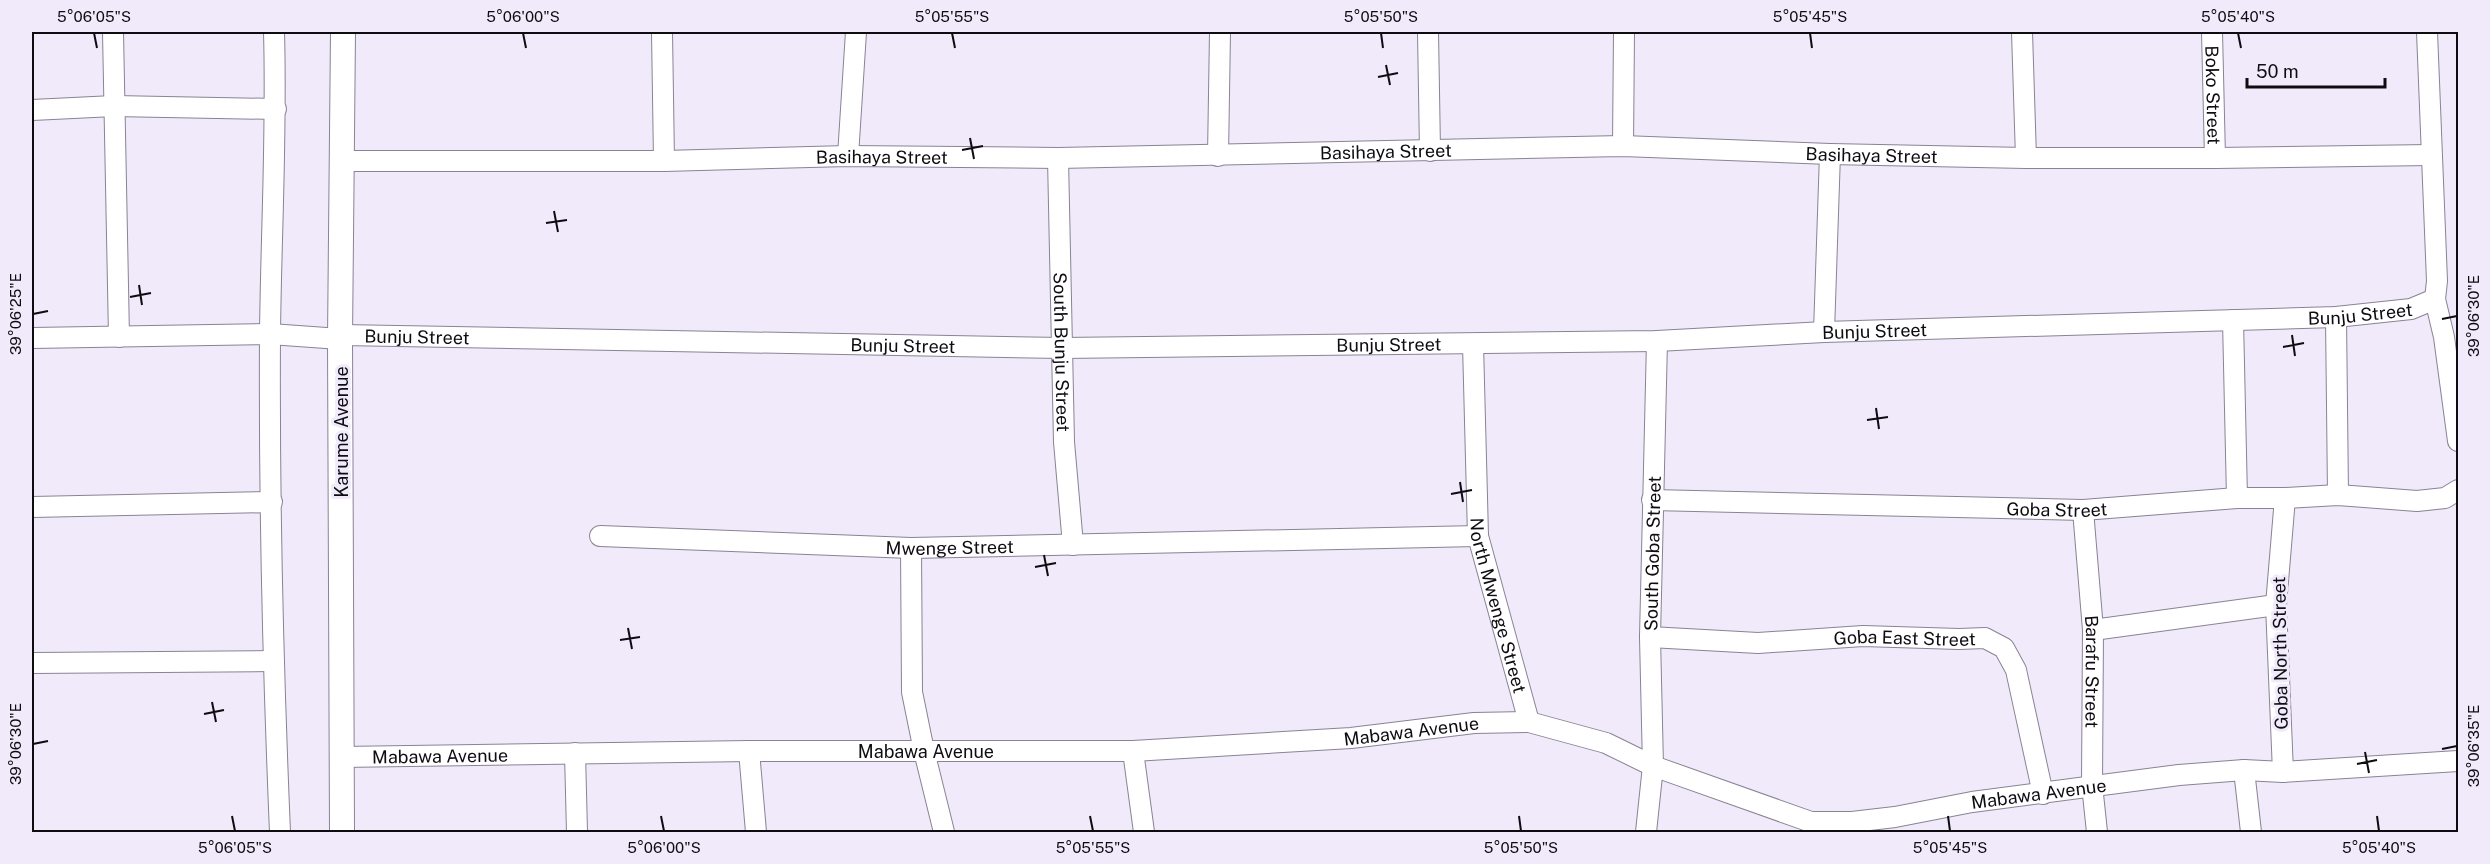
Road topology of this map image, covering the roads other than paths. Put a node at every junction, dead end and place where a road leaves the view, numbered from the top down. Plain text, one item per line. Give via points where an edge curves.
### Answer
1 (113, 32) edge
2 (274, 32) edge
3 (343, 32) edge
4 (662, 32) edge
5 (856, 32) edge
6 (1220, 32) edge
7 (1428, 32) edge
8 (1624, 32) edge
9 (2022, 32) edge
10 (2212, 32) edge
11 (2427, 32) edge
12 (114, 106) junction
13 (276, 109) junction
14 (32, 110) edge
15 (1623, 146) junction
16 (1430, 151) junction
17 (1830, 154) junction
18 (2431, 155) junction
19 (848, 156) junction
20 (1218, 156) junction
21 (1058, 158) junction
22 (2026, 158) junction
23 (2215, 158) junction
24 (340, 161) junction
25 (664, 161) junction
26 (2435, 299) junction
27 (2336, 316) junction
28 (2233, 320) junction
29 (1824, 332) junction
30 (279, 335) junction
31 (119, 337) junction
32 (333, 337) junction
33 (32, 338) edge
34 (1657, 341) junction
35 (1473, 344) junction
36 (1062, 348) junction
37 (2458, 441) edge
38 (2458, 490) edge
39 (2338, 495) junction
40 (2237, 498) junction
41 (2285, 498) junction
42 (1652, 500) junction
43 (272, 502) junction
44 (32, 507) edge
45 (2083, 510) junction
46 (600, 536) dead end
47 (1478, 536) junction
48 (1073, 545) junction
49 (911, 548) junction
50 (2276, 606) junction
51 (2093, 630) junction
52 (1650, 637) junction
53 (273, 661) junction
54 (32, 663) edge
55 (1529, 722) junction
56 (924, 751) junction
57 (1133, 751) junction
58 (749, 752) junction
59 (575, 753) junction
60 (341, 758) junction
61 (2458, 761) edge
62 (1653, 766) junction
63 (2244, 770) junction
64 (2283, 772) junction
65 (2092, 785) junction
66 (2043, 794) junction
67 (280, 832) edge
68 (342, 832) edge
69 (577, 832) edge
70 (756, 832) edge
71 (944, 832) edge
72 (1144, 832) edge
73 (1646, 832) edge
74 (2097, 832) edge
75 (2251, 832) edge

1 - 12 street
2 - 13 street
3 - 24 main road, Karume Avenue
4 - 25 street
5 - 19 street
6 - 20 street
7 - 16 street
8 - 15 street
9 - 22 street
10 - 23 street, Boko Street
11 - 18 street
12 - 13 street
12 - 14 street
12 - 31 street
13 - 30 street
15 - 16 street, Basihaya Street
15 - 17 street, Basihaya Street
16 - 20 street, Basihaya Street
17 - 22 street, Basihaya Street
17 - 29 street
18 - 23 street, Basihaya Street
18 - 26 street
19 - 21 street, Basihaya Street
19 - 25 street, Basihaya Street
20 - 21 street, Basihaya Street
21 - 36 street, South Bunju Street
22 - 23 street, Basihaya Street
24 - 25 street, Basihaya Street
24 - 32 main road, Karume Avenue
26 - 27 street, Bunju Street via 2411,309
26 - 37 street
27 - 28 street, Bunju Street
27 - 39 street
28 - 29 street, Bunju Street
28 - 40 street
29 - 34 street, Bunju Street
30 - 31 street, Bunju Street
30 - 32 street, Bunju Street
30 - 43 street
31 - 33 street, Bunju Street
32 - 36 street, Bunju Street
32 - 60 main road, Karume Avenue
34 - 35 street, Bunju Street
34 - 42 street, South Goba Street
35 - 36 street, Bunju Street
35 - 47 street, North Mwenge Street
36 - 48 street, South Bunju Street via 1064,442
38 - 39 street, Goba Street via 2445,498 2417,501
39 - 41 street, Goba Street
40 - 41 street, Goba Street
40 - 45 street, Goba Street
41 - 50 street, Goba North Street
42 - 45 street, Goba Street
42 - 52 street, South Goba Street
43 - 44 street
43 - 53 street
45 - 51 street, Barafu Street
46 - 49 street, Mwenge Street
47 - 48 street, Mwenge Street
47 - 55 street, North Mwenge Street
48 - 49 street, Mwenge Street
49 - 56 street via 912,692
50 - 51 street
50 - 64 street, Goba North Street
51 - 65 street, Barafu Street
52 - 62 street, South Goba Street
52 - 66 street, Goba East Street via 1758,643 1863,636 1985,638 2004,648 2016,670
53 - 54 street
53 - 67 street
55 - 57 street, Mabawa Avenue via 1474,723 1351,738
55 - 62 street, Mabawa Avenue via 1606,743
56 - 57 street, Mabawa Avenue
56 - 58 street, Mabawa Avenue
56 - 71 street
57 - 72 street
58 - 59 street, Mabawa Avenue
58 - 70 street
59 - 60 street, Mabawa Avenue
59 - 69 street
60 - 68 main road, Karume Avenue
61 - 64 street, Mabawa Avenue
62 - 66 street, Mabawa Avenue via 1811,822 1895,817
62 - 73 street, South Goba Street
63 - 64 street, Mabawa Avenue
63 - 65 street, Mabawa Avenue
63 - 75 street
65 - 66 street, Mabawa Avenue
65 - 74 street, Barafu Street

